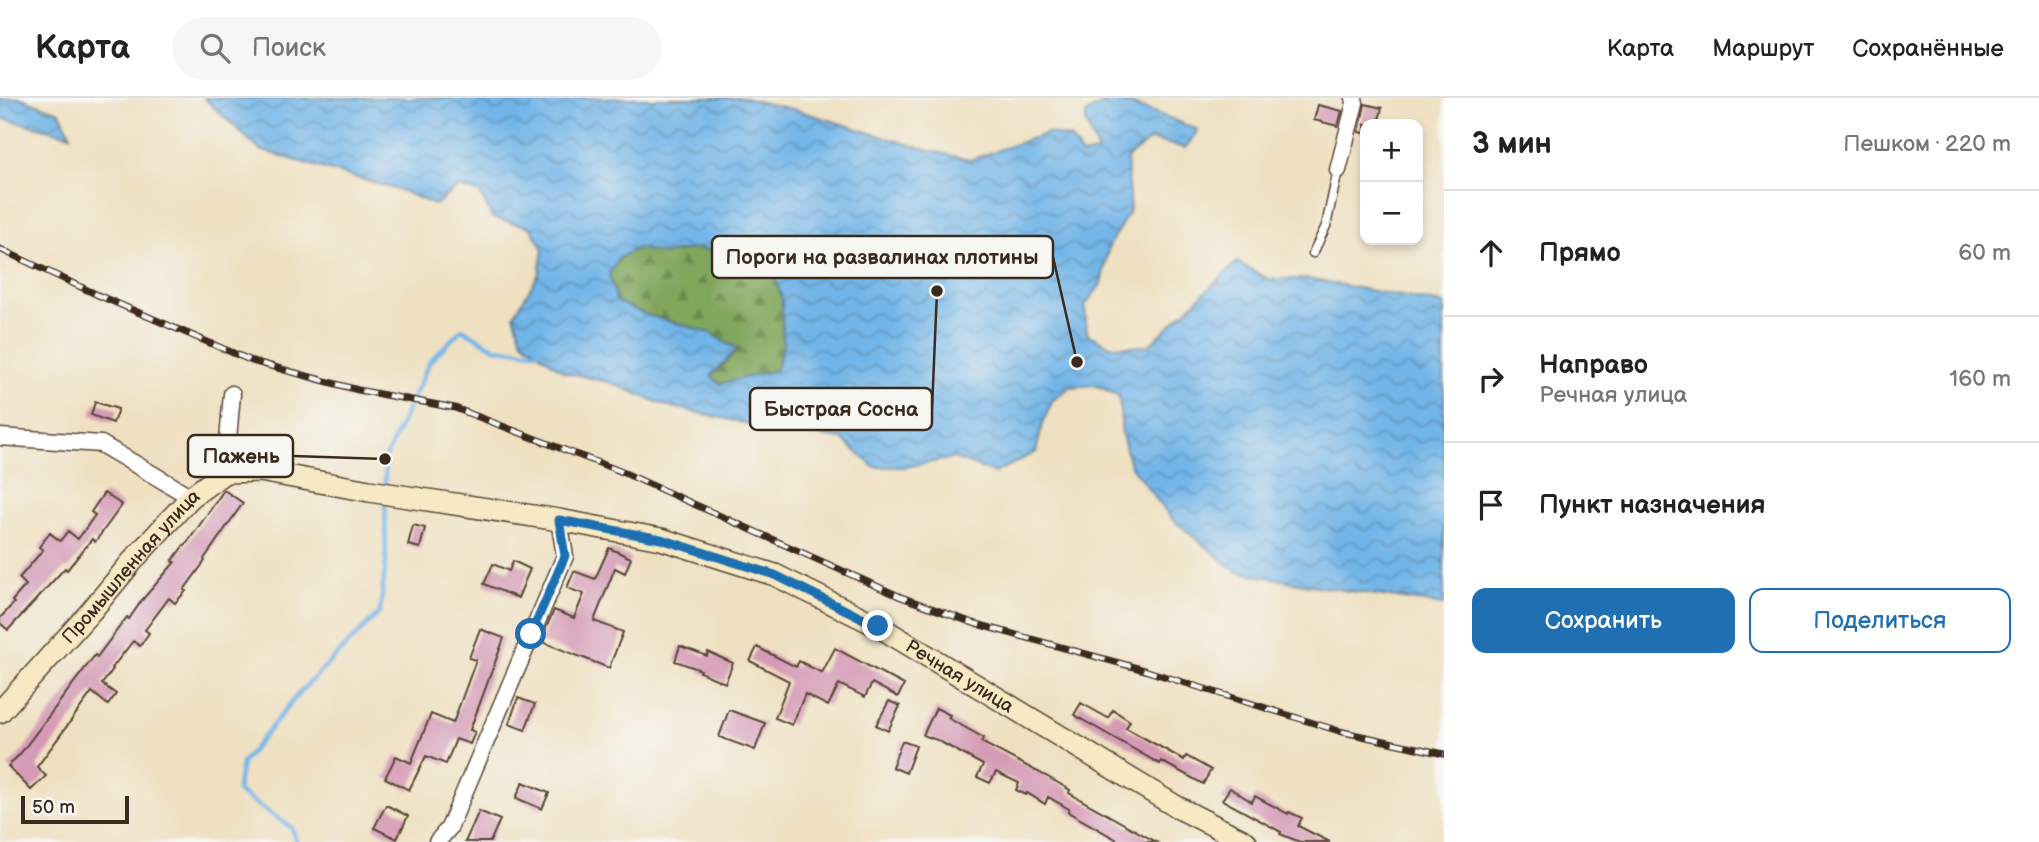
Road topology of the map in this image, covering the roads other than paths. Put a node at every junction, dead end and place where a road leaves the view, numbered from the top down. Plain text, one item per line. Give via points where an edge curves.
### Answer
1 (1354, 98) edge
2 (1338, 170) joint
3 (1313, 253) dead end
4 (232, 394) dead end
5 (0, 437) edge
6 (225, 472) junction
7 (191, 497) junction
8 (559, 520) junction
9 (0, 712) edge
10 (437, 842) edge
11 (1247, 842) edge

1 - 2 street
2 - 3 lane via 1326,226
4 - 6 street
5 - 7 street via 101,444
6 - 7 street, Промышленная улица
6 - 8 street, Речная улица via 260,471
7 - 9 street, Промышленная улица
8 - 10 street via 565,556 449,828
8 - 11 street, Речная улица via 661,539 775,575 878,626 1177,807

